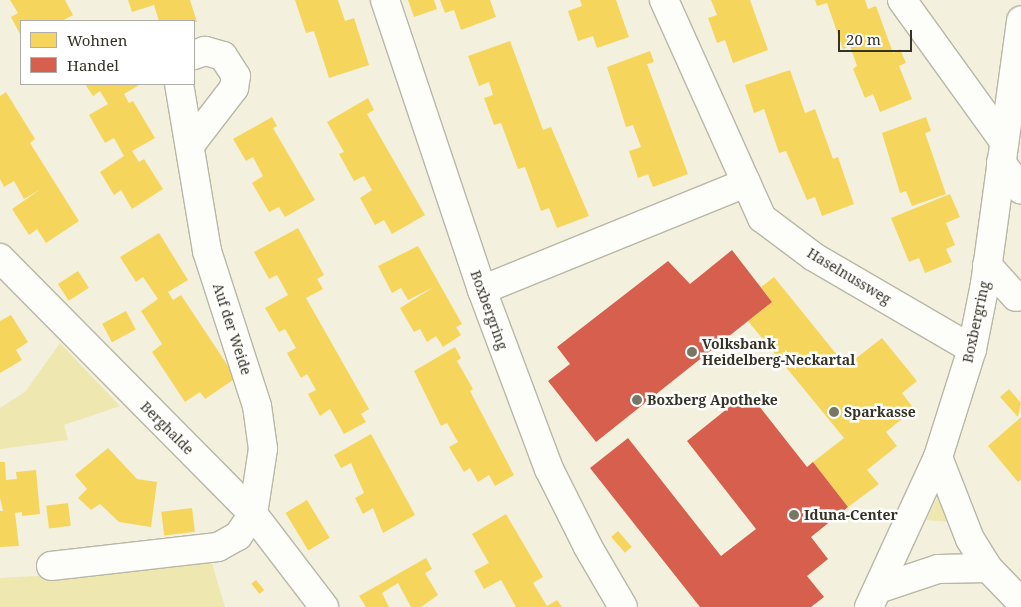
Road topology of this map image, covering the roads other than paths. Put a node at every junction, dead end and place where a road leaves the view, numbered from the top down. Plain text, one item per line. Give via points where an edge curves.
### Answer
1 (385, 0) edge
2 (664, 0) edge
3 (902, 0) edge
4 (1021, 20) edge
5 (195, 55) edge
6 (1018, 69) edge
7 (178, 85) edge
8 (191, 144) junction
9 (1002, 151) junction
10 (746, 183) junction
11 (1021, 190) edge
12 (0, 258) edge
13 (987, 265) junction
14 (482, 290) junction
15 (1016, 296) dead end
16 (972, 350) junction
17 (938, 457) junction
18 (253, 514) junction
19 (51, 566) dead end
20 (988, 568) junction
21 (875, 597) edge
22 (1021, 602) edge
23 (324, 607) edge
24 (623, 607) edge

1 - 14 street, Boxbergring
2 - 10 street, Haselnussweg
3 - 9 street
4 - 6 street, Boxbergring
5 - 8 street via 205,51 223,56 236,76 234,88
6 - 9 street, Boxbergring
7 - 8 street, Auf der Weide
8 - 18 street, Auf der Weide via 208,251 257,406 264,449
9 - 11 street
9 - 13 street, Boxbergring
10 - 14 street
10 - 16 street, Haselnussweg via 762,218 814,257
12 - 18 street, Berghalde
13 - 15 street
13 - 16 street, Boxbergring
14 - 24 street, Boxbergring via 549,469
16 - 17 street, Boxbergring
17 - 20 street via 962,525
17 - 21 street, Boxbergring
18 - 19 street via 238,536 218,547
18 - 23 street, Berghalde
20 - 21 street via 938,569
20 - 22 street

